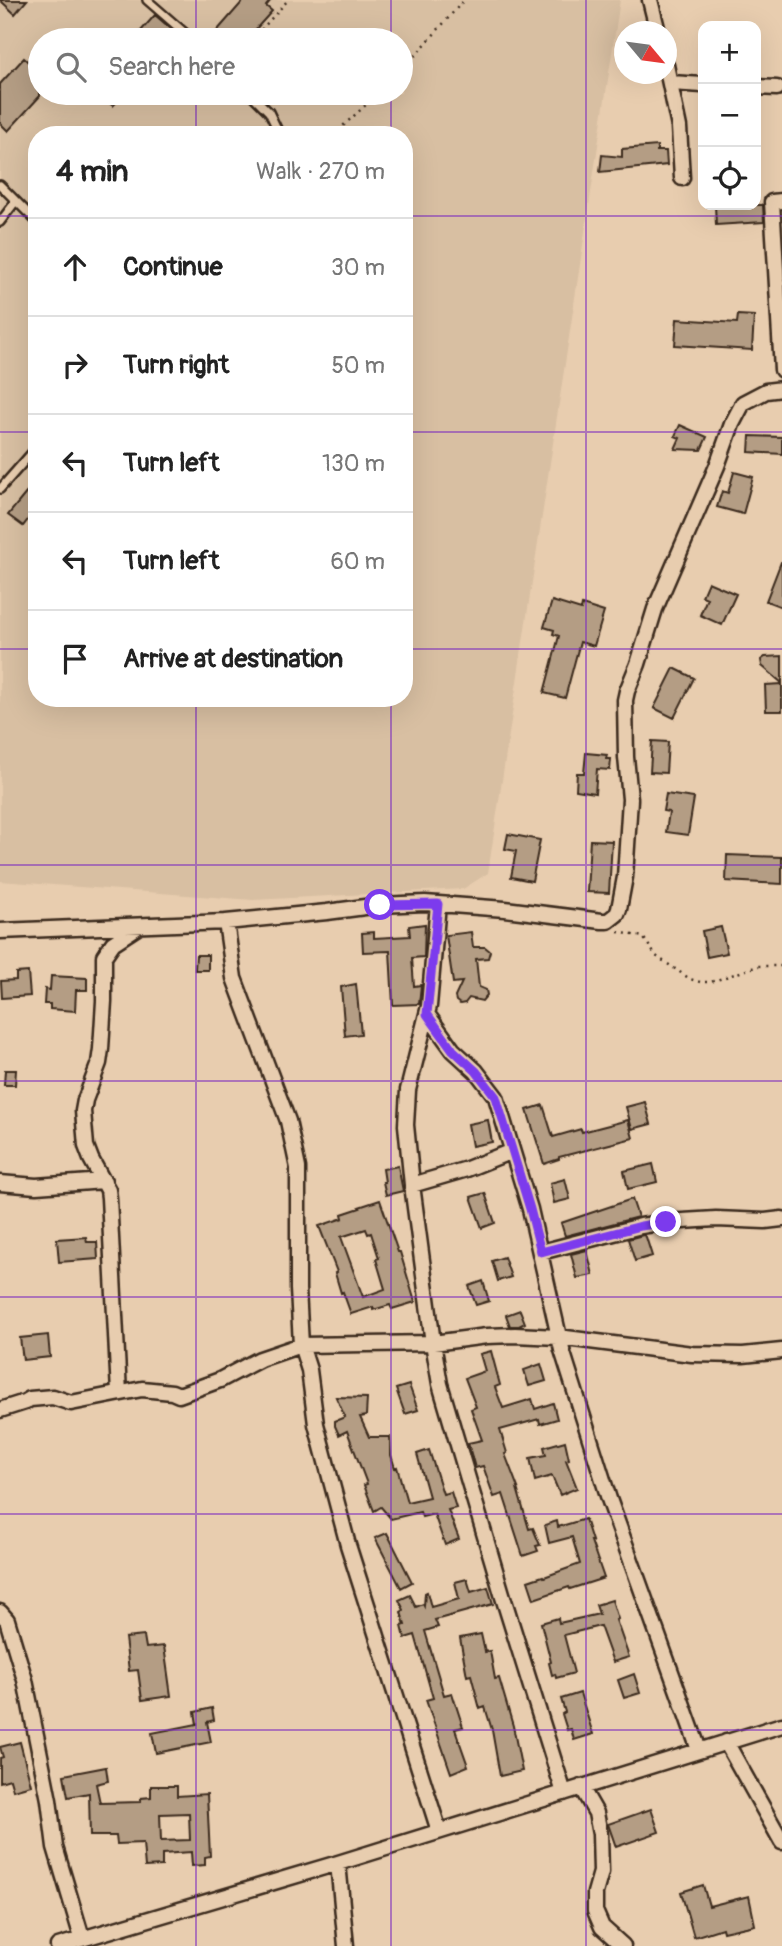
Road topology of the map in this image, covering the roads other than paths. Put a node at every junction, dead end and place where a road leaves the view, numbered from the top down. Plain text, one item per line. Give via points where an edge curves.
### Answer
1 (147, 0) edge
2 (650, 0) edge
3 (655, 21) edge
4 (179, 28) edge
5 (677, 83) edge
6 (671, 84) edge
7 (698, 85) edge
8 (761, 87) edge
9 (777, 89) dead end
10 (263, 105) edge
11 (276, 126) edge
12 (682, 178) dead end
13 (0, 185) edge
14 (16, 201) junction
15 (782, 201) edge
16 (28, 213) edge
17 (0, 222) edge
18 (782, 370) edge
19 (782, 389) edge
20 (28, 457) edge
21 (0, 489) edge
22 (438, 904) junction
23 (226, 922) junction
24 (141, 926) junction
25 (0, 931) edge
26 (427, 1014) junction
27 (512, 1151) junction
28 (104, 1181) junction
29 (0, 1183) edge
30 (412, 1185) junction
31 (782, 1219) edge
32 (541, 1252) junction
33 (558, 1337) junction
34 (433, 1343) junction
35 (301, 1345) junction
36 (782, 1352) edge
37 (119, 1393) junction
38 (0, 1410) edge
39 (0, 1612) edge
40 (782, 1725) edge
41 (726, 1742) junction
42 (699, 1750) junction
43 (581, 1787) junction
44 (564, 1793) junction
45 (439, 1831) junction
46 (782, 1842) edge
47 (338, 1863) junction
48 (82, 1938) junction
49 (58, 1946) edge
50 (346, 1946) edge
51 (623, 1946) edge

1 - 4 lane
2 - 3 street
5 - 7 street
6 - 12 street
8 - 9 street
10 - 11 lane
13 - 14 lane
14 - 16 lane
14 - 17 lane
15 - 18 street via 772,202
19 - 22 street via 766,391 743,403 732,424 655,610 627,691 630,799 625,877 617,914 608,921
20 - 21 lane
22 - 23 street via 380,905
22 - 26 street
23 - 24 street
23 - 35 street via 234,978 295,1145
24 - 25 street
24 - 28 street via 109,946 104,956 101,1049 83,1111 86,1146
26 - 27 street via 496,1097
26 - 30 street via 406,1111
27 - 30 street
27 - 32 street
28 - 29 street via 36,1186
28 - 37 street via 109,1198
30 - 34 street
31 - 32 street via 677,1221
32 - 33 street
33 - 34 street via 487,1336
33 - 36 street via 692,1354
33 - 42 street via 609,1499
34 - 35 street
34 - 44 street via 440,1384
35 - 37 street via 180,1395 142,1389
35 - 45 street via 325,1464
37 - 38 street via 71,1403 53,1397 30,1399
39 - 48 street via 24,1680 55,1847
40 - 41 street
41 - 42 street
41 - 46 street
42 - 43 street
43 - 44 street
43 - 51 street via 596,1813 600,1834 595,1912 601,1927
44 - 45 street
45 - 47 street
47 - 48 street
47 - 50 street
48 - 49 street

